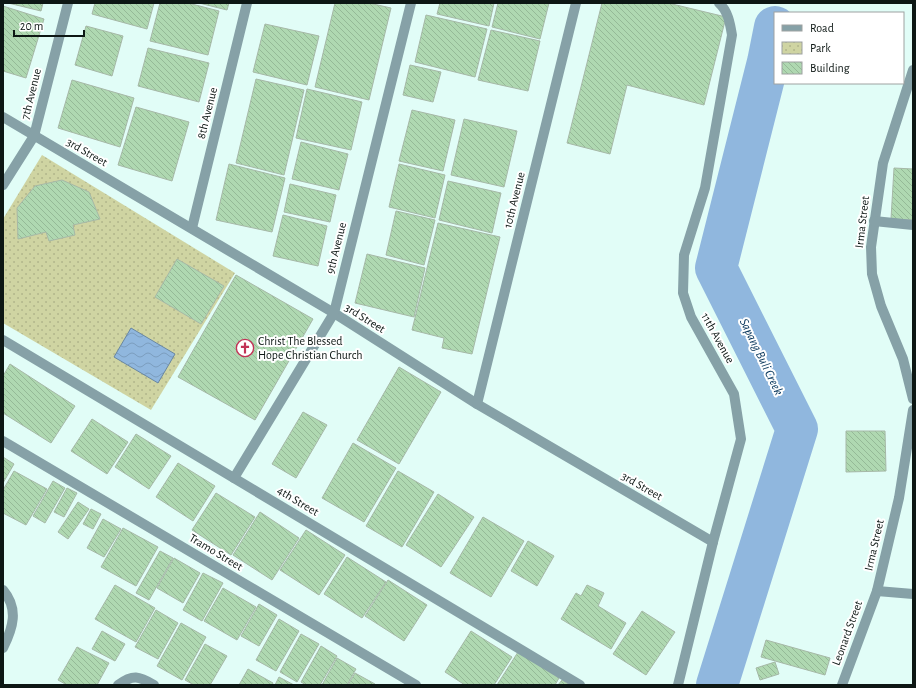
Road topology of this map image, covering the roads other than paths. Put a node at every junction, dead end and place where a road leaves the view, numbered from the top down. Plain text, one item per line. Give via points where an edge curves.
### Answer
1 (68, 3) edge
2 (248, 3) edge
3 (411, 3) edge
4 (576, 3) edge
5 (719, 3) edge
6 (913, 70) edge
7 (3, 117) edge
8 (34, 136) junction
9 (3, 185) edge
10 (874, 221) junction
11 (913, 225) edge
12 (192, 228) junction
13 (334, 313) junction
14 (3, 340) edge
15 (913, 399) edge
16 (477, 404) junction
17 (913, 410) edge
18 (3, 441) edge
19 (234, 478) junction
20 (713, 542) junction
21 (3, 590) edge
22 (877, 591) junction
23 (913, 594) edge
24 (3, 648) edge
25 (118, 685) edge
26 (154, 685) edge
27 (416, 685) edge
28 (580, 685) edge
29 (678, 685) edge
30 (842, 685) edge

1 - 8 street, 7th Avenue
2 - 12 street, 8th Avenue
3 - 13 street, 9th Avenue
4 - 16 street, 10th Avenue
5 - 20 street, 11th Avenue via 724,7 730,21 732,35 705,188 684,255 683,293 691,317 734,394 741,440
6 - 10 street, Irma Street via 883,163
7 - 8 street, 3rd Street
8 - 9 street, 7th Avenue
8 - 12 street, 3rd Street
10 - 11 street
10 - 15 street, Irma Street via 871,247 872,274 881,306 903,359
12 - 13 street, 3rd Street
13 - 16 street, 3rd Street
13 - 19 street, 9th Avenue
14 - 19 street, 4th Street
16 - 20 street, 3rd Street
17 - 22 street, Irma Street via 899,498
18 - 27 street, Tramo Street
19 - 28 street, 4th Street
20 - 29 street, 11th Avenue
21 - 24 street via 10,599 13,616 10,634
22 - 23 street
22 - 30 street, Leonard Street
25 - 26 street via 128,678 142,677

